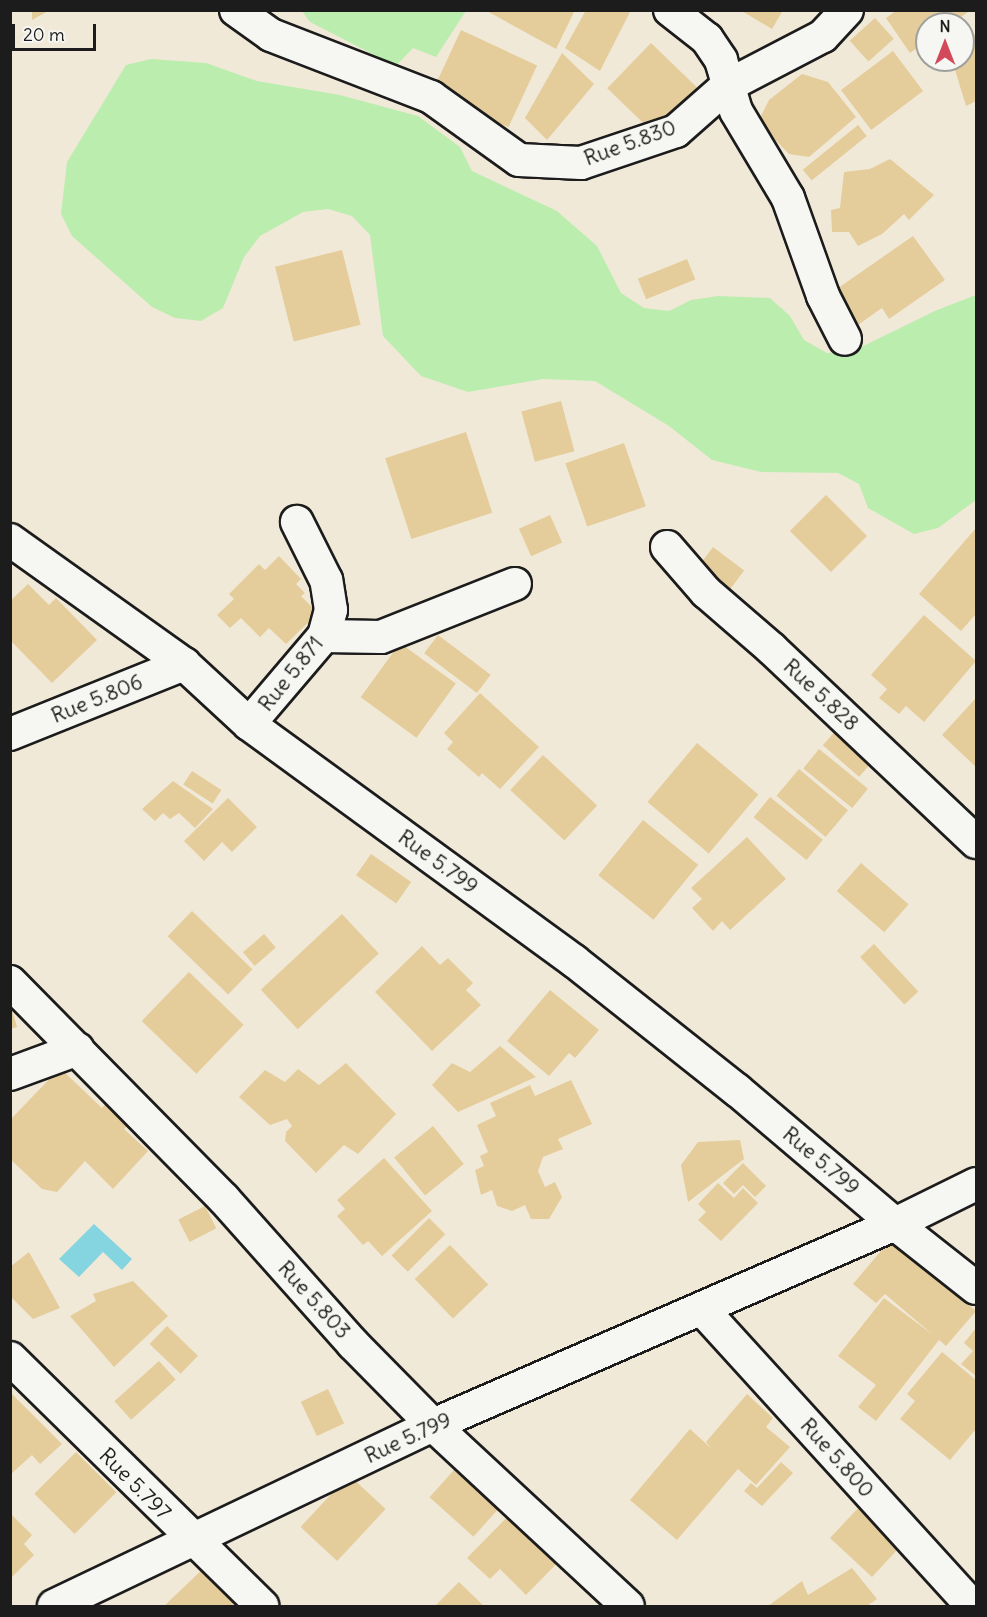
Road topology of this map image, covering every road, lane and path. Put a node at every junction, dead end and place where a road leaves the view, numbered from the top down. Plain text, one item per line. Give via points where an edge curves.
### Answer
1 (236, 10) edge
2 (670, 10) edge
3 (847, 10) edge
4 (727, 86) junction
5 (845, 339) dead end
6 (297, 522) dead end
7 (10, 540) edge
8 (667, 547) dead end
9 (515, 584) dead end
10 (324, 636) junction
11 (184, 664) junction
12 (249, 724) junction
13 (10, 734) edge
14 (976, 842) edge
15 (10, 982) edge
16 (78, 1049) junction
17 (10, 1074) edge
18 (976, 1184) edge
19 (895, 1224) junction
20 (976, 1288) edge
21 (702, 1310) junction
22 (10, 1358) edge
23 (433, 1425) junction
24 (191, 1539) junction
25 (967, 1600) edge
26 (54, 1606) edge
27 (262, 1606) edge
28 (628, 1606) edge

1 - 4 street, Rue 5.830 via 271,35 431,97 519,160 581,163 676,131
2 - 4 street via 707,39 721,60
3 - 4 street, Rue 5.830 via 823,36
4 - 5 street via 750,138 789,198 823,296
6 - 10 street, Rue 5.871 via 326,580 331,610
7 - 11 street, Rue 5.799
8 - 14 street, Rue 5.828 via 706,592 772,649
9 - 10 street via 381,637
10 - 12 street, Rue 5.871
11 - 12 street, Rue 5.799
11 - 13 street, Rue 5.806
12 - 19 street, Rue 5.799 via 574,961 737,1090
15 - 16 street, Rue 5.803
16 - 17 street
16 - 23 street, Rue 5.803 via 224,1199 353,1344
18 - 19 street
19 - 20 street
19 - 21 street, Rue 5.799
21 - 23 street, Rue 5.799
21 - 25 street, Rue 5.800
22 - 24 street, Rue 5.797
23 - 24 street, Rue 5.799
23 - 28 street, Rue 5.803
24 - 26 street, Rue 5.799
24 - 27 street, Rue 5.797

